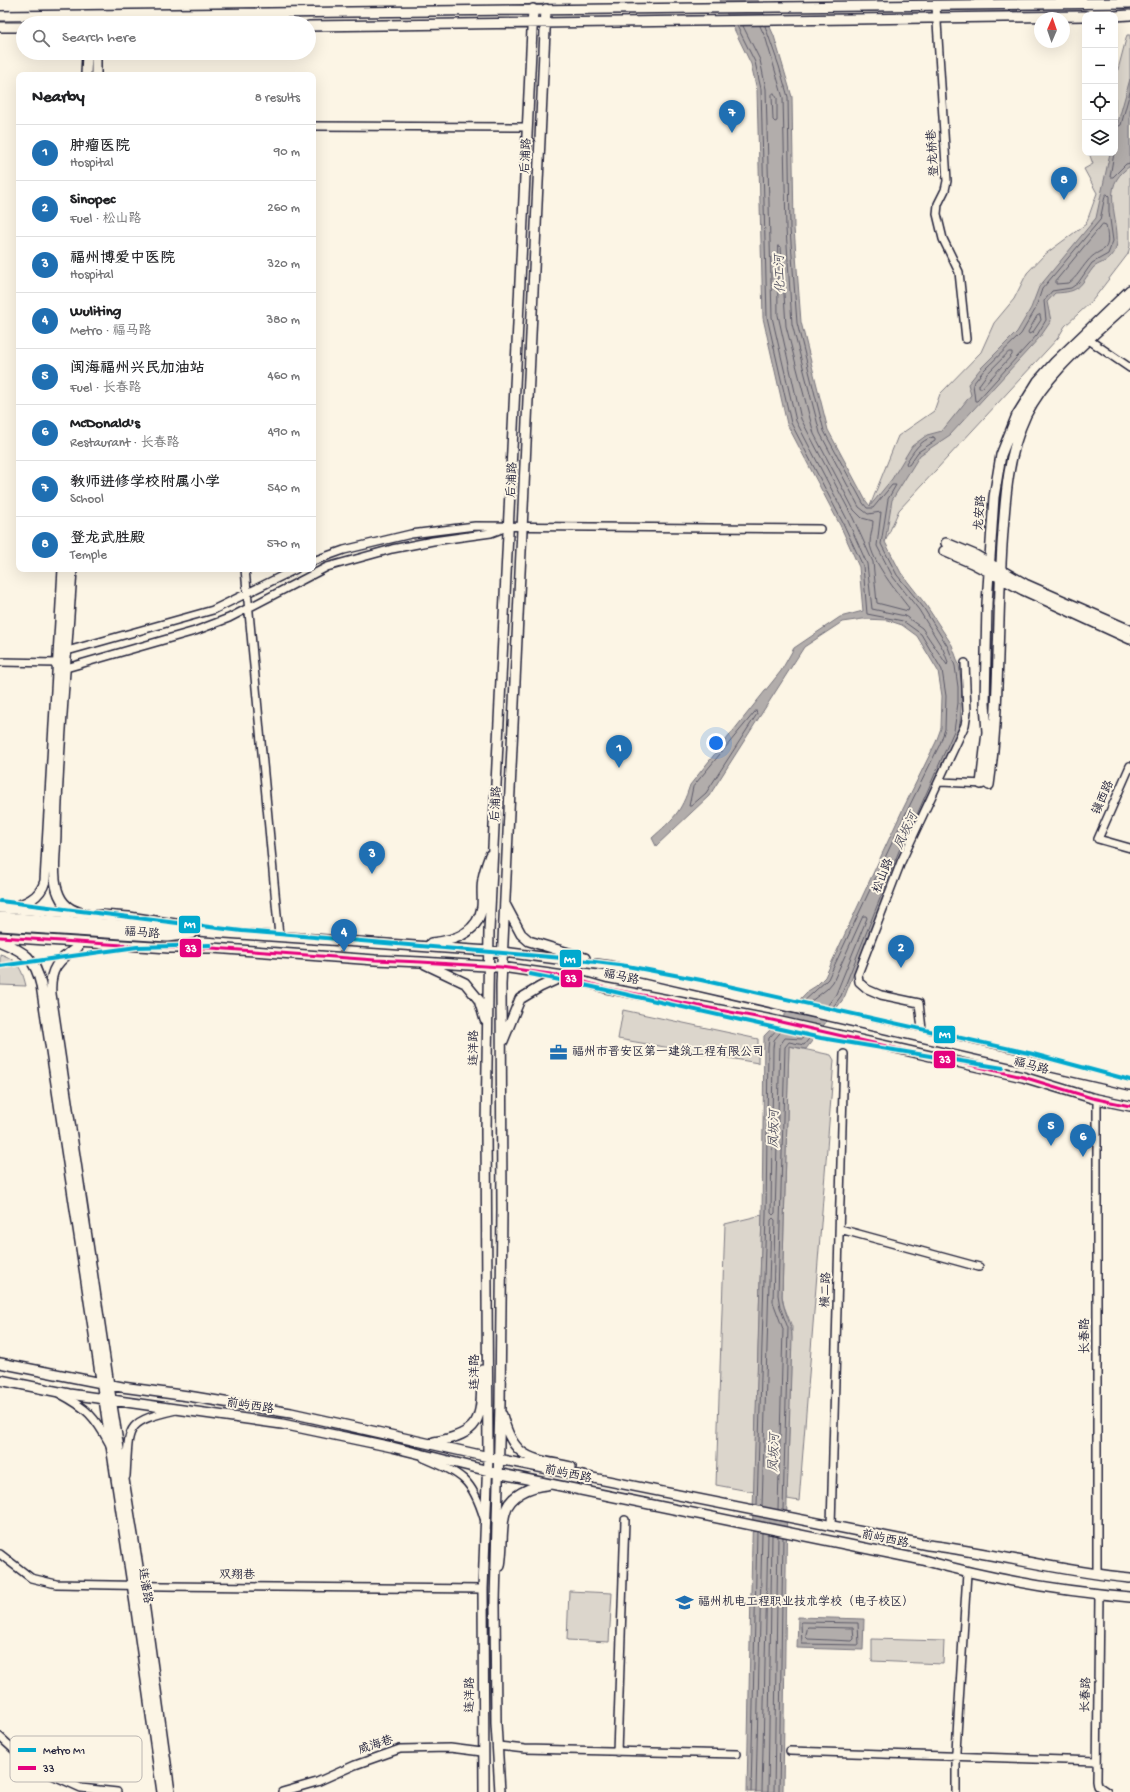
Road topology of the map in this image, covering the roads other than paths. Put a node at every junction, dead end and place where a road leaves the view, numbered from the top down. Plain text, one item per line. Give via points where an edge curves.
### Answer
1 (1130, 3) edge
2 (936, 6) junction
3 (533, 9) junction
4 (546, 9) junction
5 (1130, 15) edge
6 (0, 16) edge
7 (225, 16) edge
8 (1082, 16) edge
9 (1118, 16) edge
10 (16, 17) edge
11 (937, 18) junction
12 (532, 22) junction
13 (545, 22) junction
14 (316, 26) edge
15 (0, 27) edge
16 (16, 27) edge
17 (87, 60) edge
18 (96, 60) edge
19 (86, 72) edge
20 (96, 72) edge
21 (316, 126) edge
22 (527, 127) junction
23 (1130, 290) edge
24 (1130, 301) edge
25 (966, 339) dead end
26 (1089, 340) junction
27 (1130, 368) edge
28 (507, 527) junction
29 (522, 528) junction
30 (820, 529) dead end
31 (945, 547) dead end
32 (316, 560) edge
33 (989, 568) junction
34 (316, 571) edge
35 (63, 572) edge
36 (72, 572) edge
37 (244, 572) edge
38 (290, 572) edge
39 (314, 572) edge
40 (1000, 574) junction
41 (247, 594) junction
42 (248, 607) junction
43 (1130, 630) edge
44 (1130, 639) edge
45 (67, 651) junction
46 (0, 662) edge
47 (57, 663) junction
48 (965, 663) dead end
49 (66, 668) junction
50 (1130, 766) edge
51 (940, 782) junction
52 (985, 784) junction
53 (494, 840) junction
54 (1130, 848) edge
55 (504, 902) junction
56 (4, 909) edge
57 (90, 915) junction
58 (0, 918) edge
59 (0, 926) edge
60 (168, 928) joint
61 (212, 931) junction
62 (279, 936) junction
63 (0, 940) edge
64 (404, 945) junction
65 (78, 947) junction
66 (212, 948) junction
67 (489, 951) junction
68 (502, 952) junction
69 (420, 962) junction
70 (489, 966) junction
71 (611, 966) junction
72 (501, 967) junction
73 (564, 976) junction
74 (488, 1029) junction
75 (923, 1038) junction
76 (501, 1046) junction
77 (844, 1054) dead end
78 (1130, 1085) edge
79 (1097, 1099) junction
80 (1130, 1106) edge
81 (840, 1228) junction
82 (979, 1267) dead end
83 (488, 1319) junction
84 (0, 1363) edge
85 (0, 1380) edge
86 (105, 1384) junction
87 (54, 1391) junction
88 (107, 1399) junction
89 (500, 1404) junction
90 (182, 1409) junction
91 (430, 1443) junction
92 (110, 1446) junction
93 (408, 1451) junction
94 (488, 1457) junction
95 (498, 1459) junction
96 (487, 1470) junction
97 (497, 1473) junction
98 (561, 1486) junction
99 (638, 1487) junction
100 (125, 1490) junction
101 (485, 1520) junction
102 (625, 1520) dead end
103 (831, 1526) junction
104 (0, 1554) edge
105 (967, 1573) junction
106 (1097, 1574) junction
107 (1130, 1578) edge
108 (136, 1586) junction
109 (483, 1589) junction
110 (1100, 1594) junction
111 (1130, 1597) edge
112 (495, 1603) junction
113 (0, 1737) edge
114 (10, 1746) edge
115 (498, 1746) junction
116 (790, 1751) dead end
117 (482, 1752) junction
118 (617, 1752) junction
119 (737, 1754) dead end
120 (956, 1756) junction
121 (1097, 1762) junction
122 (68, 1782) edge
123 (117, 1792) edge
124 (162, 1792) edge
125 (170, 1792) edge
126 (282, 1792) edge
127 (484, 1792) edge
128 (500, 1792) edge
129 (956, 1792) edge
130 (1106, 1792) edge

1 - 2 main road
2 - 4 main road
2 - 11 street, 登龙桥巷
3 - 4 main road
3 - 7 main road
3 - 12 main road, 后浦路
4 - 13 main road, 后浦路
5 - 9 main road
6 - 10 main road
8 - 11 main road
11 - 13 main road
11 - 25 street, 登龙桥巷 via 947,181 937,214 943,239 959,272
12 - 13 main road
12 - 14 main road
12 - 22 main road, 后浦路
13 - 29 main road, 后浦路
15 - 16 main road
17 - 19 main road
18 - 20 main road
21 - 22 street
22 - 28 main road, 后浦路
23 - 33 main road, 龙安路 via 1051,366 1017,416 1005,444 998,470
24 - 26 main road, 龙安路
26 - 27 street
26 - 40 main road, 龙安路 via 1057,371 1041,392 1020,430 1005,499
28 - 29 street
28 - 32 street via 475,526 430,531 351,548
28 - 34 street via 491,533 412,545 342,562
28 - 53 main road, 后浦路
29 - 30 street
29 - 55 main road, 后浦路
31 - 33 main road via 975,556
33 - 40 main road
33 - 52 main road, 龙安路
35 - 47 main road
36 - 45 main road
37 - 41 street
38 - 41 street
39 - 42 street
40 - 43 main road
40 - 44 main road via 1023,590
40 - 52 main road, 龙安路 via 996,734
41 - 42 street
41 - 45 street via 213,610
42 - 49 street via 229,618 195,631
42 - 62 street
45 - 47 street
45 - 49 main road
46 - 47 street
47 - 49 street
47 - 56 main road via 45,882 35,898
48 - 51 street, 松山路 via 967,719
49 - 57 main road via 57,786 56,884 59,895 68,908
50 - 54 street, 镇西路 via 1098,839
51 - 52 street
51 - 75 street, 松山路 via 901,862 858,974 859,982 873,992 919,1003
53 - 64 main road via 482,880 481,910 470,929 452,940
53 - 67 main road, 后浦路
55 - 68 main road, 后浦路
55 - 71 main road via 521,934 529,941
56 - 57 main road
57 - 61 main road via 149,919
58 - 60 highway
59 - 61 main road, 福马路 via 167,937
60 - 61 main road, 福马路
61 - 62 main road, 福马路
62 - 64 main road, 福马路
63 - 65 main road
63 - 66 main road, 福马路
63 - 86 main road via 28,956 39,975
64 - 67 main road, 福马路
65 - 66 main road via 161,952
65 - 86 main road via 58,962 52,974 51,988
66 - 69 main road, 福马路
67 - 68 main road, 福马路
67 - 70 main road, 连洋路
68 - 71 main road, 福马路
68 - 72 main road, 连洋路
69 - 70 main road, 福马路
69 - 74 main road via 465,983 479,1000
70 - 72 main road, 福马路
70 - 74 main road, 连洋路
71 - 75 main road, 福马路
72 - 73 main road, 福马路
72 - 76 main road, 连洋路
73 - 76 main road via 520,999
73 - 79 main road, 福马路 via 606,988 824,1031 1023,1077
74 - 83 main road, 连洋路
75 - 78 main road, 福马路
76 - 89 main road, 连洋路
77 - 81 street, 横二路
79 - 80 main road, 福马路
79 - 106 street, 长春路
81 - 82 street
81 - 103 street, 横二路
83 - 91 main road via 482,1358 479,1417 462,1435
83 - 94 main road, 连洋路
84 - 86 main road, 前屿西路
85 - 87 main road, 前屿西路
86 - 88 main road, 连潘路
86 - 91 main road, 前屿西路 via 247,1405
87 - 88 main road, 前屿西路
87 - 92 street via 87,1410
88 - 90 main road, 前屿西路
88 - 92 main road, 连潘路
88 - 100 main road, 连潘路
89 - 95 main road, 连洋路
89 - 99 main road via 510,1439 527,1457
90 - 93 main road, 前屿西路 via 282,1424
90 - 100 street via 149,1416 133,1426 128,1436
91 - 94 main road, 前屿西路
92 - 108 main road, 连潘路
93 - 96 main road, 前屿西路
93 - 101 street via 456,1472 472,1487
94 - 95 main road, 前屿西路
94 - 96 main road, 连洋路
95 - 97 main road, 连洋路
95 - 99 main road, 前屿西路
96 - 97 main road, 前屿西路
96 - 101 main road, 连洋路
97 - 98 main road, 前屿西路
97 - 112 main road, 连洋路
98 - 105 main road, 前屿西路 via 923,1560
98 - 112 main road via 539,1486 527,1490 516,1497 505,1510
99 - 103 main road, 前屿西路
100 - 108 main road, 连潘路
101 - 109 main road, 连洋路
102 - 118 street
103 - 106 main road, 前屿西路
104 - 108 street, 双翔巷 via 22,1573 37,1581 56,1584
105 - 110 main road, 前屿西路
105 - 120 street
106 - 107 main road, 前屿西路
108 - 109 street, 双翔巷
108 - 124 main road, 连潘路
108 - 125 main road, 连潘路
109 - 117 main road, 连洋路
110 - 111 main road, 前屿西路
110 - 121 street, 长春路
112 - 115 main road, 连洋路
113 - 114 street
115 - 118 street
115 - 128 main road, 连洋路
116 - 120 street
117 - 126 street, 威海巷 via 450,1748 400,1749 316,1782
117 - 127 main road, 连洋路
118 - 119 street
120 - 121 street
120 - 129 street
121 - 130 street, 长春路 via 1097,1783
122 - 123 street via 81,1788

